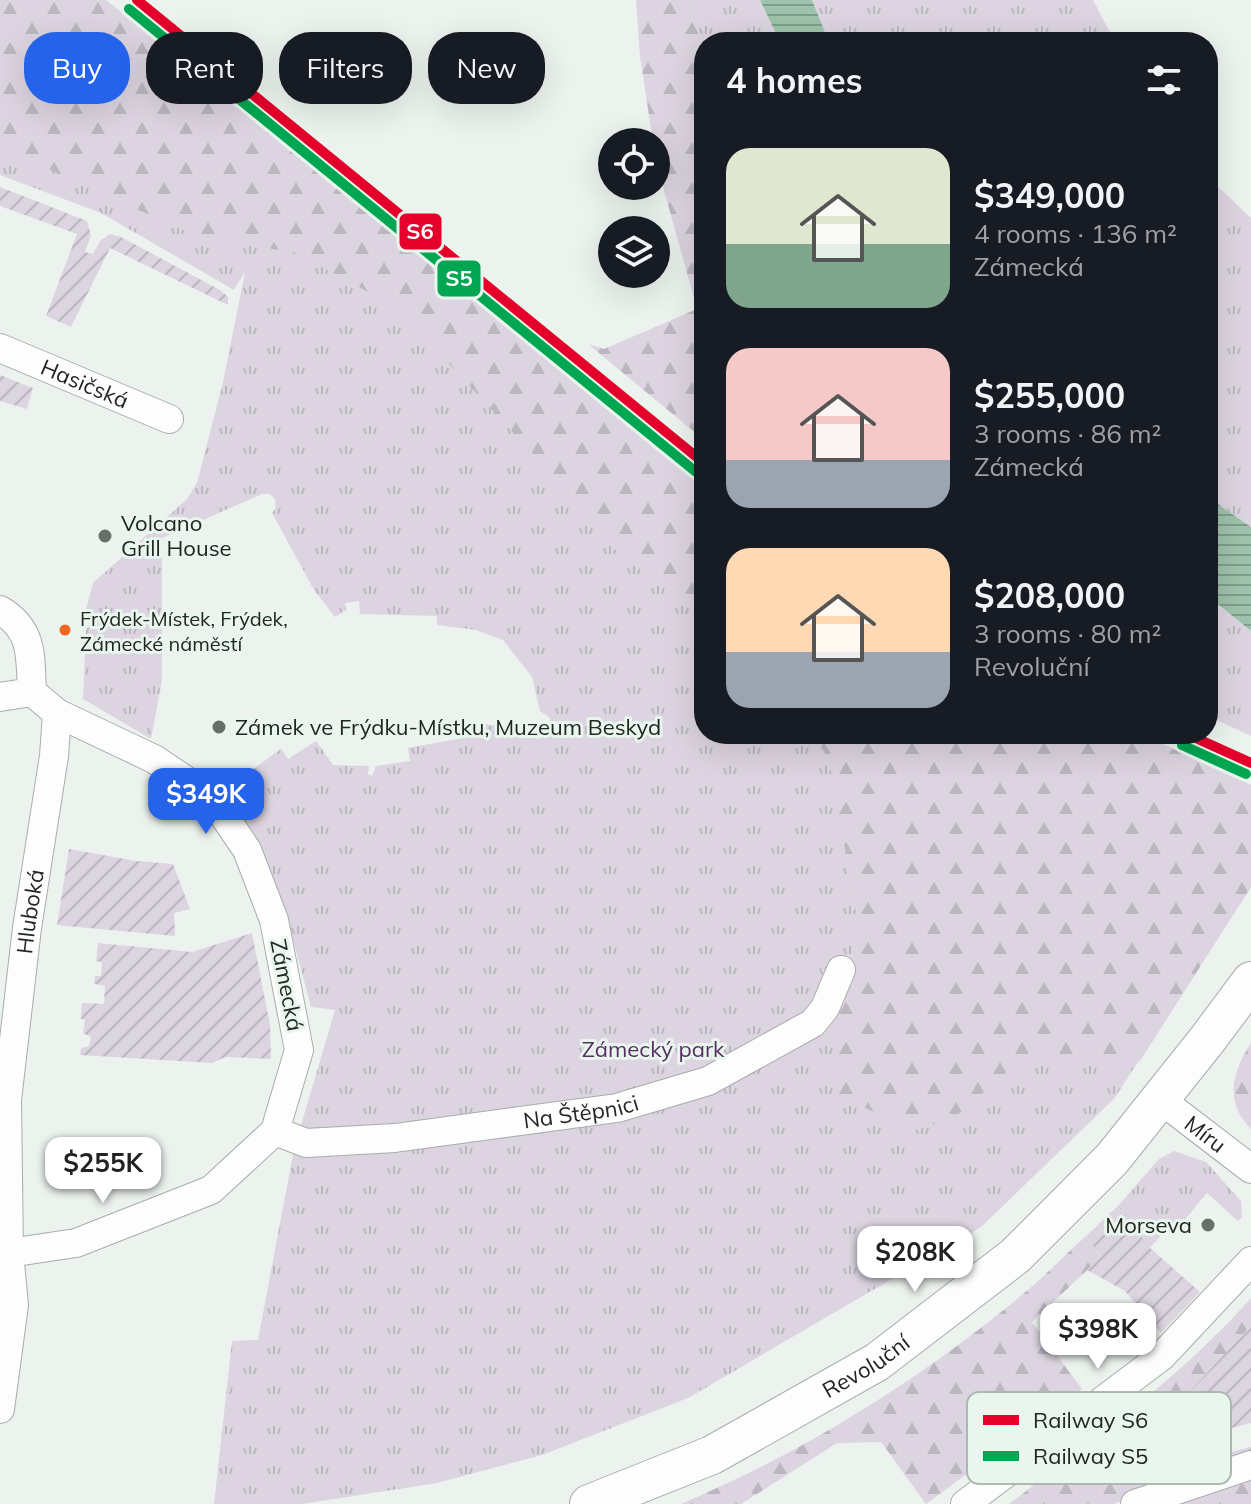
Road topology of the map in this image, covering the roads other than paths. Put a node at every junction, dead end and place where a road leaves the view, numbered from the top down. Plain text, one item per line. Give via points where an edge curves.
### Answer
1 (0, 348) edge
2 (169, 419) dead end
3 (0, 610) edge
4 (32, 692) junction
5 (0, 697) edge
6 (57, 713) junction
7 (841, 970) dead end
8 (10, 973) edge
9 (1251, 981) edge
10 (1161, 1100) junction
11 (275, 1131) junction
12 (1251, 1169) edge
13 (5, 1252) edge
14 (1251, 1261) edge
15 (1114, 1392) edge
16 (0, 1409) edge
17 (1251, 1465) edge
18 (1231, 1472) edge
19 (992, 1484) edge
20 (1194, 1484) edge
21 (589, 1504) edge
22 (965, 1504) edge
23 (1135, 1504) edge

1 - 2 street, Hasičská
3 - 4 street via 12,617 30,645
4 - 5 street
4 - 6 street, Zámecká
6 - 8 street, Hluboká via 54,756
6 - 11 street, Zámecká via 154,759 211,797 247,850 274,920 299,1050
7 - 11 street, Na Štěpnici via 813,1023 708,1081 617,1108 395,1138 306,1143
8 - 13 street, Hluboká
9 - 10 main road, Revoluční
10 - 12 street, Míru
10 - 21 main road, Revoluční via 1112,1159 1015,1256 877,1362 712,1455
11 - 13 street via 211,1190 76,1243
13 - 16 street via 14,1305
14 - 15 street via 1162,1356
17 - 18 street
19 - 22 street
20 - 23 street

